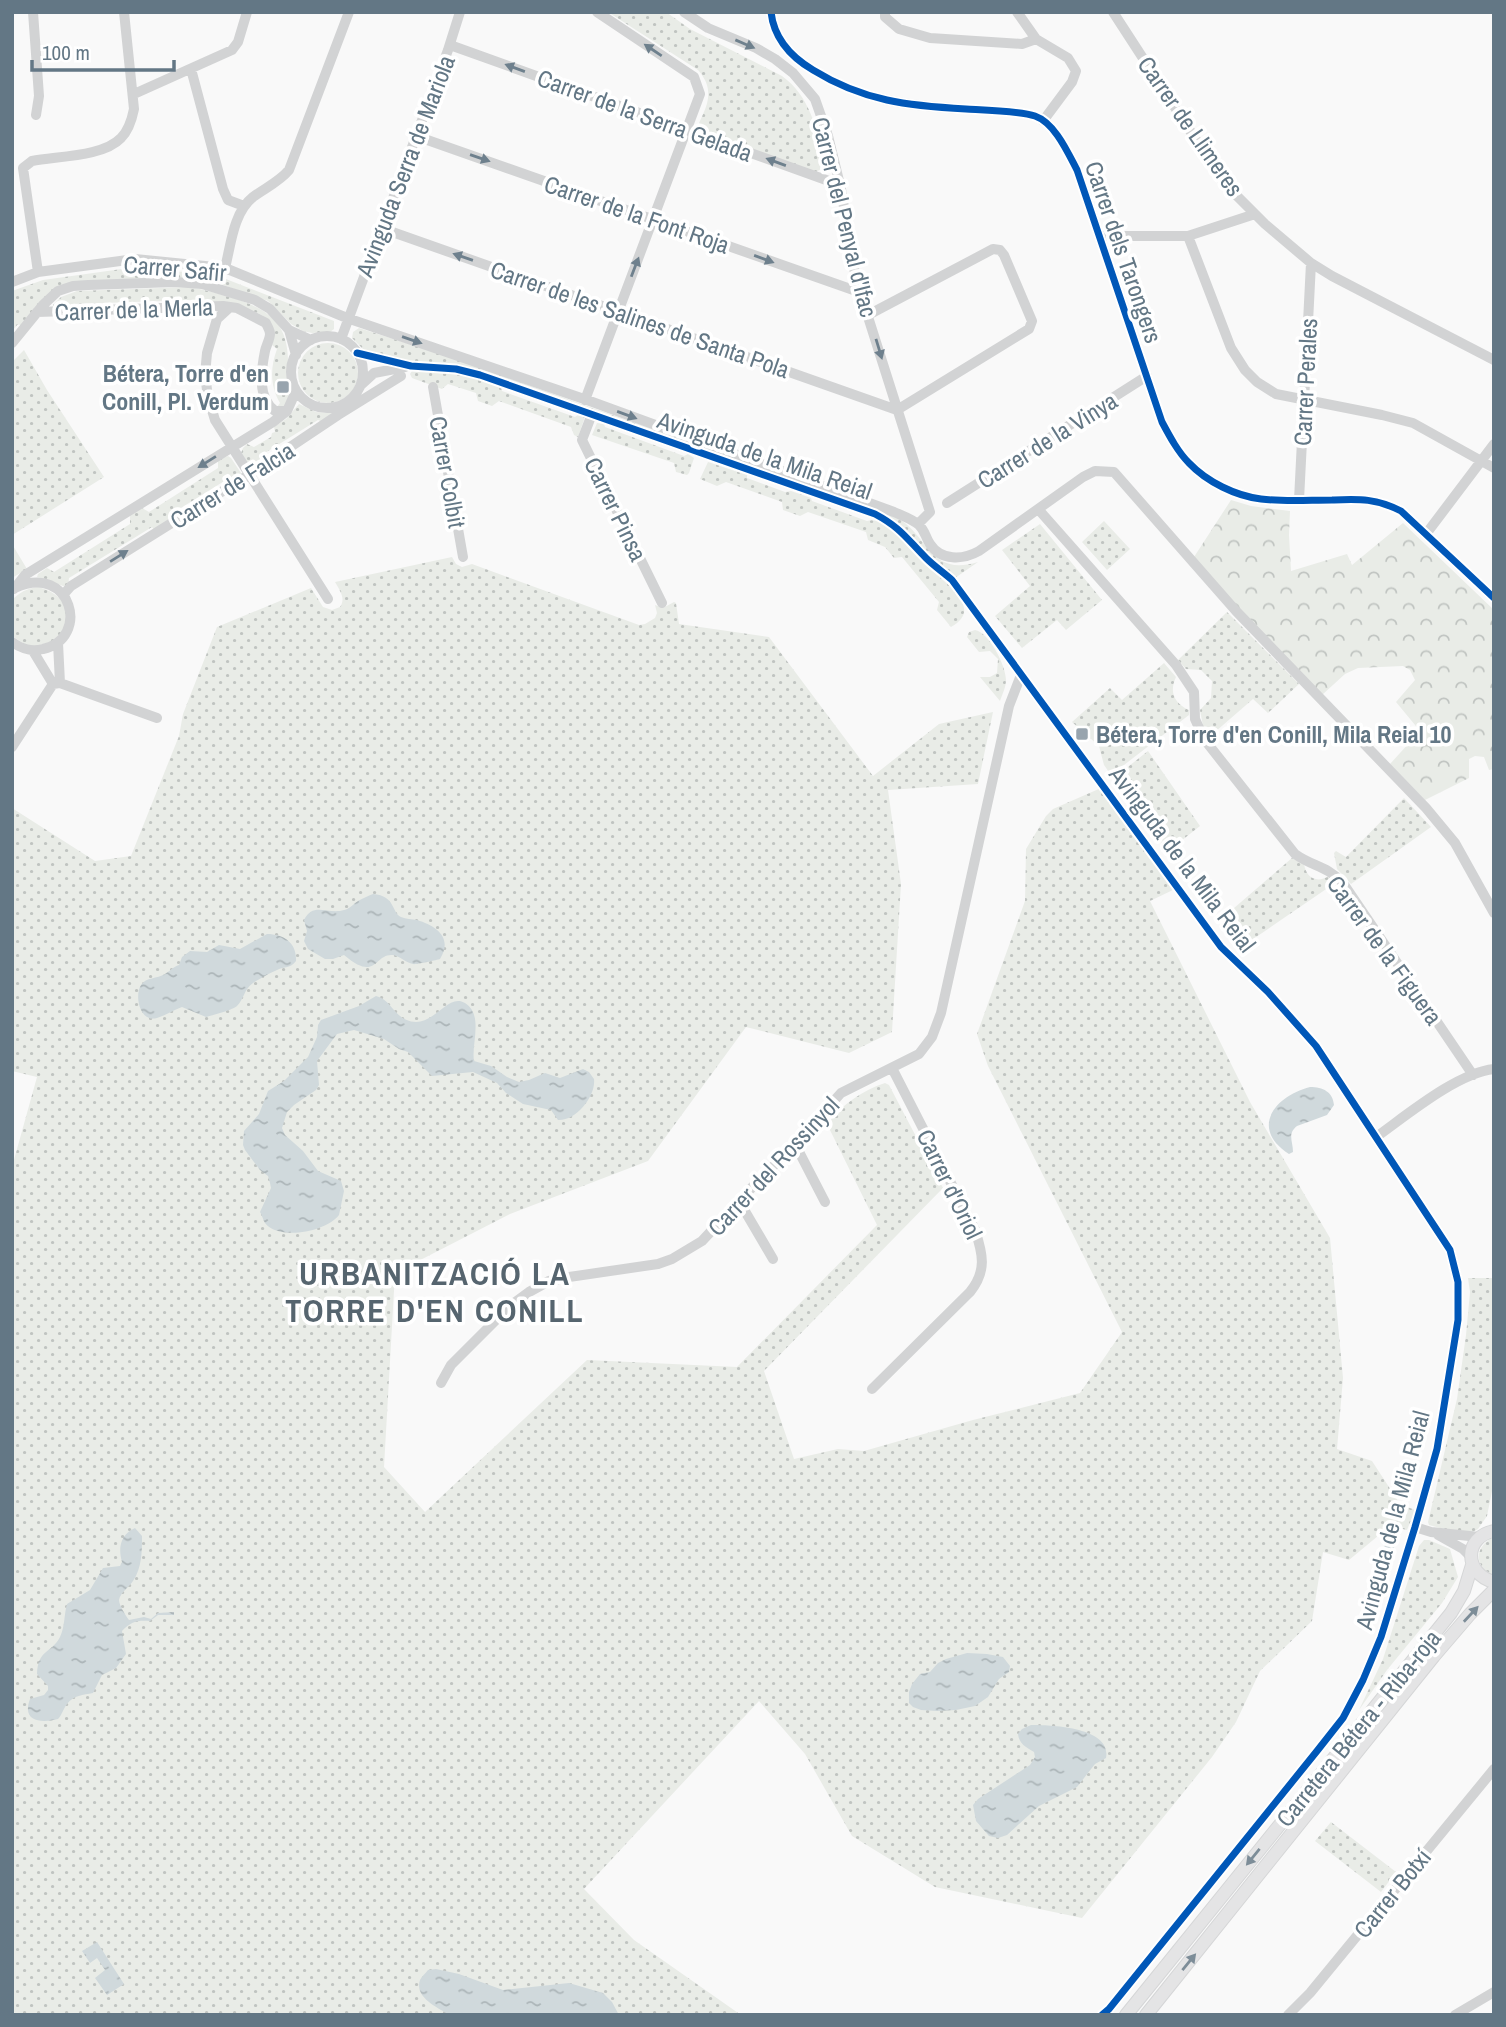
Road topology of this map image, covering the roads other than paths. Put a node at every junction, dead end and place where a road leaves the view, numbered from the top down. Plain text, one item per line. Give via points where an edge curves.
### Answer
1 (33, 12) edge
2 (124, 12) edge
3 (247, 12) edge
4 (349, 12) edge
5 (460, 12) edge
6 (597, 12) edge
7 (684, 12) edge
8 (771, 12) edge
9 (885, 12) edge
10 (1017, 12) edge
11 (1113, 12) edge
12 (1036, 39) junction
13 (450, 45) junction
14 (191, 69) junction
15 (134, 94) junction
16 (36, 115) dead end
17 (1043, 121) junction
18 (687, 130) junction
19 (416, 135) junction
20 (840, 185) junction
21 (244, 206) junction
22 (1255, 214) junction
23 (653, 219) junction
24 (382, 228) junction
25 (1099, 236) junction
26 (1188, 236) junction
27 (1311, 263) junction
28 (225, 268) junction
29 (38, 272) junction
30 (12, 282) edge
31 (859, 292) junction
32 (230, 307) junction
33 (618, 311) junction
34 (37, 312) junction
35 (868, 315) junction
36 (347, 318) junction
37 (289, 331) junction
38 (341, 339) junction
39 (310, 341) junction
40 (12, 344) edge
41 (358, 353) junction
42 (296, 355) junction
43 (1494, 360) edge
44 (411, 366) junction
45 (401, 376) dead end
46 (1147, 376) junction
47 (361, 384) junction
48 (433, 387) dead end
49 (296, 391) junction
50 (584, 400) junction
51 (1304, 400) junction
52 (897, 410) junction
53 (287, 411) junction
54 (592, 414) junction
55 (1494, 444) edge
56 (232, 447) junction
57 (1481, 461) junction
58 (1494, 468) edge
59 (250, 474) junction
60 (1299, 500) junction
61 (947, 503) dead end
62 (1038, 509) junction
63 (918, 524) junction
64 (1426, 534) junction
65 (463, 557) dead end
66 (13, 590) edge
67 (63, 595) junction
68 (1494, 598) edge
69 (328, 599) dead end
70 (662, 603) dead end
71 (12, 642) edge
72 (58, 643) junction
73 (33, 651) junction
74 (1021, 675) junction
75 (56, 683) junction
76 (157, 718) dead end
77 (12, 747) edge
78 (1492, 906) edge
79 (892, 1068) junction
80 (1494, 1069) edge
81 (1473, 1075) junction
82 (1376, 1137) junction
83 (795, 1144) junction
84 (740, 1201) junction
85 (825, 1202) dead end
86 (772, 1259) dead end
87 (441, 1383) dead end
88 (872, 1388) dead end
89 (1415, 1527) junction
90 (1490, 1530) edge
91 (1431, 1532) junction
92 (1471, 1561) junction
93 (1494, 1582) edge
94 (1494, 1590) edge
95 (1494, 1769) edge
96 (1494, 1992) edge
97 (1102, 2015) edge
98 (1126, 2015) edge
99 (1146, 2015) edge
100 (1288, 2015) edge
101 (1455, 2015) edge

1 - 16 street via 39,96
2 - 15 street
3 - 14 street via 232,50
4 - 21 street via 289,170
5 - 13 street, Avinguda Serra de Mariola
18 -> 6 street via 700,94 694,77
7 -> 20 street, Carrer del Penyal d'Ifac via 793,73 816,99
8 - 17 street via 785,49 835,84 911,105 1024,114
9 - 12 street via 899,29 930,38 1023,44
10 - 12 street
11 - 22 street, Carrer de Llimeres via 1224,183
12 - 17 street via 1068,58 1076,71
18 -> 13 street, Carrer de la Serra Gelada
13 - 19 street, Avinguda Serra de Mariola
14 - 15 street
14 - 21 street via 223,189 228,200
15 - 29 street via 131,123 121,139 106,149 32,161 23,167
17 - 25 street, Carrer dels Tarongers via 1061,140 1077,170
20 -> 18 street, Carrer de la Serra Gelada
18 - 23 street
19 -> 23 street, Carrer de la Font Roja
19 - 24 street, Avinguda Serra de Mariola
20 - 31 street, Carrer del Penyal d'Ifac
21 - 28 street
22 - 26 street
22 - 27 street, Carrer de Llimeres
23 -> 31 street, Carrer de la Font Roja
33 -> 23 street
33 -> 24 street, Carrer de les Salines de Santa Pola
24 - 36 street, Avinguda Serra de Mariola
25 - 26 street
25 - 46 street, Carrer dels Tarongers
26 - 51 street via 1231,348 1245,370 1276,394
27 - 43 street, Carrer de Llimeres
27 - 51 street, Carrer Perales
28 - 29 street, Carrer Safir via 135,259
28 - 36 street, Carrer Safir
29 - 30 street, Carrer Safir
31 - 35 street, Carrer del Penyal d'Ifac
32 - 34 street, Carrer de la Merla
32 - 53 street via 266,323 270,334 261,380 264,395 275,411
32 - 56 street via 212,330 205,375 215,420
33 - 50 street
33 - 52 street, Carrer de les Salines de Santa Pola
34 - 37 street, Carrer de la Merla via 58,291 73,286 202,284 255,300
34 - 40 street, Carrer de la Merla
35 -> 52 street, Carrer del Penyal d'Ifac
35 - 52 street via 993,249 1004,255 1030,313 1028,330
36 - 38 street, Avinguda Serra de Mariola
36 -> 50 street, Carrer Safir
37 - 39 street, Carrer de la Merla
37 - 42 street, Carrer de la Merla
38 - 39 street
38 - 41 street
39 - 42 street
41 - 44 street, Avinguda de la Mila Reial
41 - 47 street
42 - 49 street via 291,373
44 - 47 street, Avinguda de la Mila Reial via 374,373
44 - 54 street, Avinguda de la Mila Reial via 480,375
45 - 59 street, Carrer de Falcia
46 - 60 street, Carrer dels Tarongers via 1163,422 1189,464 1231,491 1260,499
46 - 61 street, Carrer de la Vinya
47 - 49 street via 356,394 337,407 314,405
48 - 65 street, Carrer Colbit
49 - 53 street, Carrer de Falcia
50 -> 63 street, Carrer Safir
51 - 57 street via 1413,423
51 - 60 street, Carrer Perales
52 - 63 street, Carrer del Penyal d'Ifac via 930,512
53 - 56 street, Carrer de Falcia
54 - 70 street, Carrer Pinsa via 582,440
54 - 74 street, Avinguda de la Mila Reial via 892,523 952,580
55 - 57 street
56 - 59 street
56 -> 66 street, Carrer de Falcia via 24,575
57 - 58 street
57 - 64 street
67 -> 59 street, Carrer de Falcia
59 - 69 street
60 - 64 street, Carrer dels Tarongers via 1385,503
62 - 63 street via 968,557 946,557 929,543
62 - 78 street via 1095,471 1114,472 1236,611 1426,808 1455,843
62 - 81 street, Carrer de la Figuera via 1175,665 1194,692 1197,725 1209,746 1296,854 1328,869 1343,883
64 - 68 street, Carrer dels Tarongers
66 - 67 street via 35,581
67 - 72 street via 71,619
71 - 73 street
72 - 73 street
72 - 75 street
73 - 75 street
74 - 79 street, Carrer del Rossinyol via 1009,706 941,1013 919,1054
74 - 82 street, Avinguda de la Mila Reial via 1221,947 1315,1046
75 - 76 street
75 - 77 street
79 - 83 street, Carrer del Rossinyol via 841,1093
79 - 88 street, Carrer d'Oriol via 975,1230 982,1265 979,1281 970,1292
80 - 81 street
81 - 82 street
82 - 89 street, Avinguda de la Mila Reial via 1450,1250 1458,1282 1458,1320 1437,1449
83 - 84 street, Carrer del Rossinyol
83 - 85 street
84 - 86 street
84 - 87 street, Carrer del Rossinyol via 702,1241 672,1259 549,1281 528,1292 451,1365
89 - 91 street
89 - 97 street, Avinguda de la Mila Reial via 1381,1637 1343,1718
90 - 91 street
90 - 92 main road, Carretera Bétera - Riba-roja via 1474,1543
91 - 92 street via 1463,1549
92 - 93 main road via 1483,1579
92 -> 98 main road, Carretera Bétera - Riba-roja via 1464,1591 1451,1613
99 -> 94 main road, Carretera Bétera - Riba-roja via 1434,1656
95 - 100 street, Carrer Botxí
96 - 101 street

